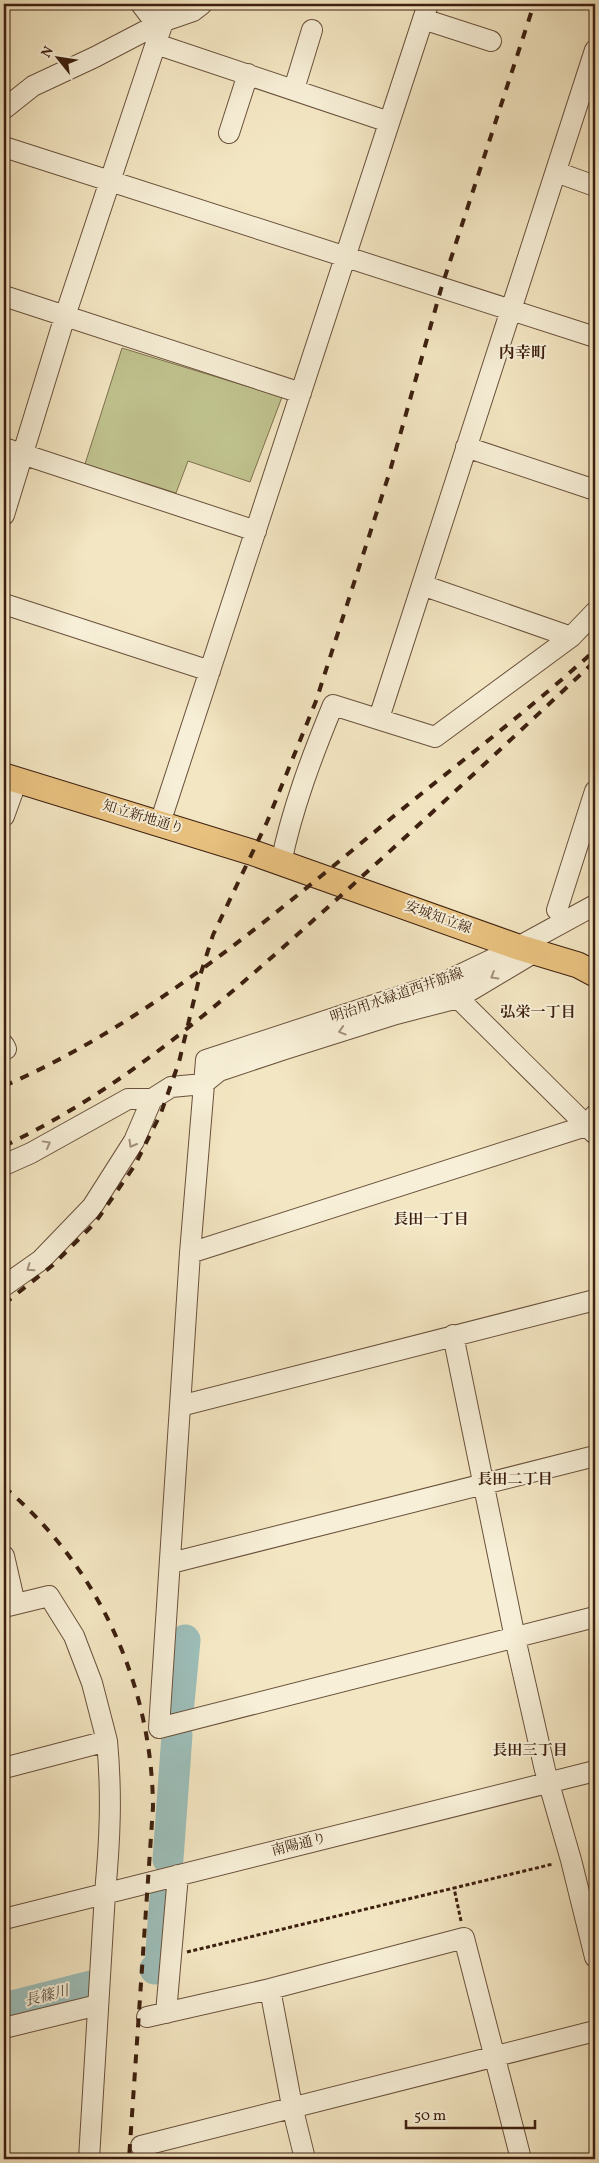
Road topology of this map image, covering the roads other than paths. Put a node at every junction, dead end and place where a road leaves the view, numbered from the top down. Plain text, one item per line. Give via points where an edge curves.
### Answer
1 (141, 4) edge
2 (202, 4) edge
3 (426, 11) edge
4 (161, 23) edge
5 (312, 30) dead end
6 (491, 41) dead end
7 (595, 50) edge
8 (248, 74) junction
9 (294, 89) junction
10 (4, 109) edge
11 (390, 122) junction
12 (229, 133) dead end
13 (4, 146) edge
14 (556, 172) junction
15 (111, 180) junction
16 (595, 186) edge
17 (345, 257) junction
18 (4, 296) edge
19 (511, 310) junction
20 (65, 316) junction
21 (595, 338) edge
22 (301, 393) junction
23 (466, 448) junction
24 (13, 451) edge
25 (595, 490) edge
26 (4, 515) edge
27 (256, 531) junction
28 (422, 585) junction
29 (4, 604) edge
30 (595, 612) edge
31 (571, 637) junction
32 (210, 671) junction
33 (379, 718) junction
34 (10, 778) edge
35 (595, 793) edge
36 (4, 816) edge
37 (160, 823) junction
38 (281, 863) junction
39 (595, 890) edge
40 (595, 905) edge
41 (557, 910) junction
42 (520, 947) junction
43 (595, 974) edge
44 (458, 998) junction
45 (4, 1045) edge
46 (4, 1050) edge
47 (203, 1084) junction
48 (152, 1099) junction
49 (592, 1125) edge
50 (4, 1166) edge
51 (190, 1254) junction
52 (4, 1286) edge
53 (595, 1300) edge
54 (454, 1335) junction
55 (180, 1406) junction
56 (595, 1456) edge
57 (484, 1485) junction
58 (4, 1556) edge
59 (170, 1563) junction
60 (10, 1606) edge
61 (595, 1617) edge
62 (515, 1638) junction
63 (107, 1741) junction
64 (4, 1768) edge
65 (595, 1772) edge
66 (548, 1784) junction
67 (178, 1875) junction
68 (105, 1893) junction
69 (4, 1919) edge
70 (595, 1957) edge
71 (270, 1989) junction
72 (98, 2005) junction
73 (4, 2028) edge
74 (595, 2031) edge
75 (495, 2056) junction
76 (292, 2106) junction
77 (141, 2146) dead end
78 (89, 2159) edge
79 (305, 2159) edge
80 (521, 2159) edge

1 - 4 street
2 - 4 street via 193,11
3 - 6 street
3 - 11 street
4 - 8 street
4 - 10 street via 33,86
4 - 15 street
5 - 9 street
7 - 14 street
8 - 9 street
8 - 12 street
9 - 11 street
11 - 17 street
13 - 15 street
14 - 16 street
14 - 19 street
15 - 17 street
15 - 20 street
17 - 19 street
17 - 22 street
18 - 20 street
19 - 21 street
19 - 23 street
20 - 22 street
20 - 24 street
22 - 27 street
23 - 25 street
23 - 28 street
24 - 26 street
24 - 27 street
27 - 32 street
28 - 31 street
28 - 33 street
29 - 32 street
30 - 31 street
31 - 33 street via 435,737
32 - 37 street
33 - 38 street via 333,705 287,832
34 - 36 street
34 - 37 main road, 知立新地通り
35 - 41 street
37 - 38 main road, 知立新地通り
38 - 42 main road, 安城知立線
39 - 41 street
40 - 42 street, 明治用水緑道西井筋線
41 - 42 street
42 - 43 main road, 安城知立線 via 578,965
42 -> 44 street
42 - 47 street, 明治用水緑道西井筋線 via 447,981 206,1060
44 -> 47 street via 266,1055 219,1071
44 - 49 street
45 - 46 street
47 - 48 street via 171,1087
47 - 51 street
50 -> 48 street via 128,1098
48 -> 52 street via 134,1141 92,1207 41,1260
49 - 51 street
51 - 55 street
53 - 54 street
54 - 55 street
54 - 57 street
55 - 59 street
56 - 57 street
57 - 59 street
57 - 62 street
58 - 60 street
59 - 62 street via 159,1728
60 - 63 street via 49,1596 74,1636 92,1683
61 - 62 street
62 - 66 street
63 - 64 street
63 - 68 street via 111,1791
65 - 66 street, 南陽通り
66 - 67 street, 南陽通り
66 - 70 street
67 - 68 street, 南陽通り
67 - 71 street via 171,1956 157,2015
68 - 69 street, 南陽通り
68 - 72 street
71 - 75 street via 464,1938
71 - 76 street
72 - 73 street
72 - 78 street
74 - 75 street
75 - 76 street
75 - 80 street
76 - 77 street
76 - 79 street

